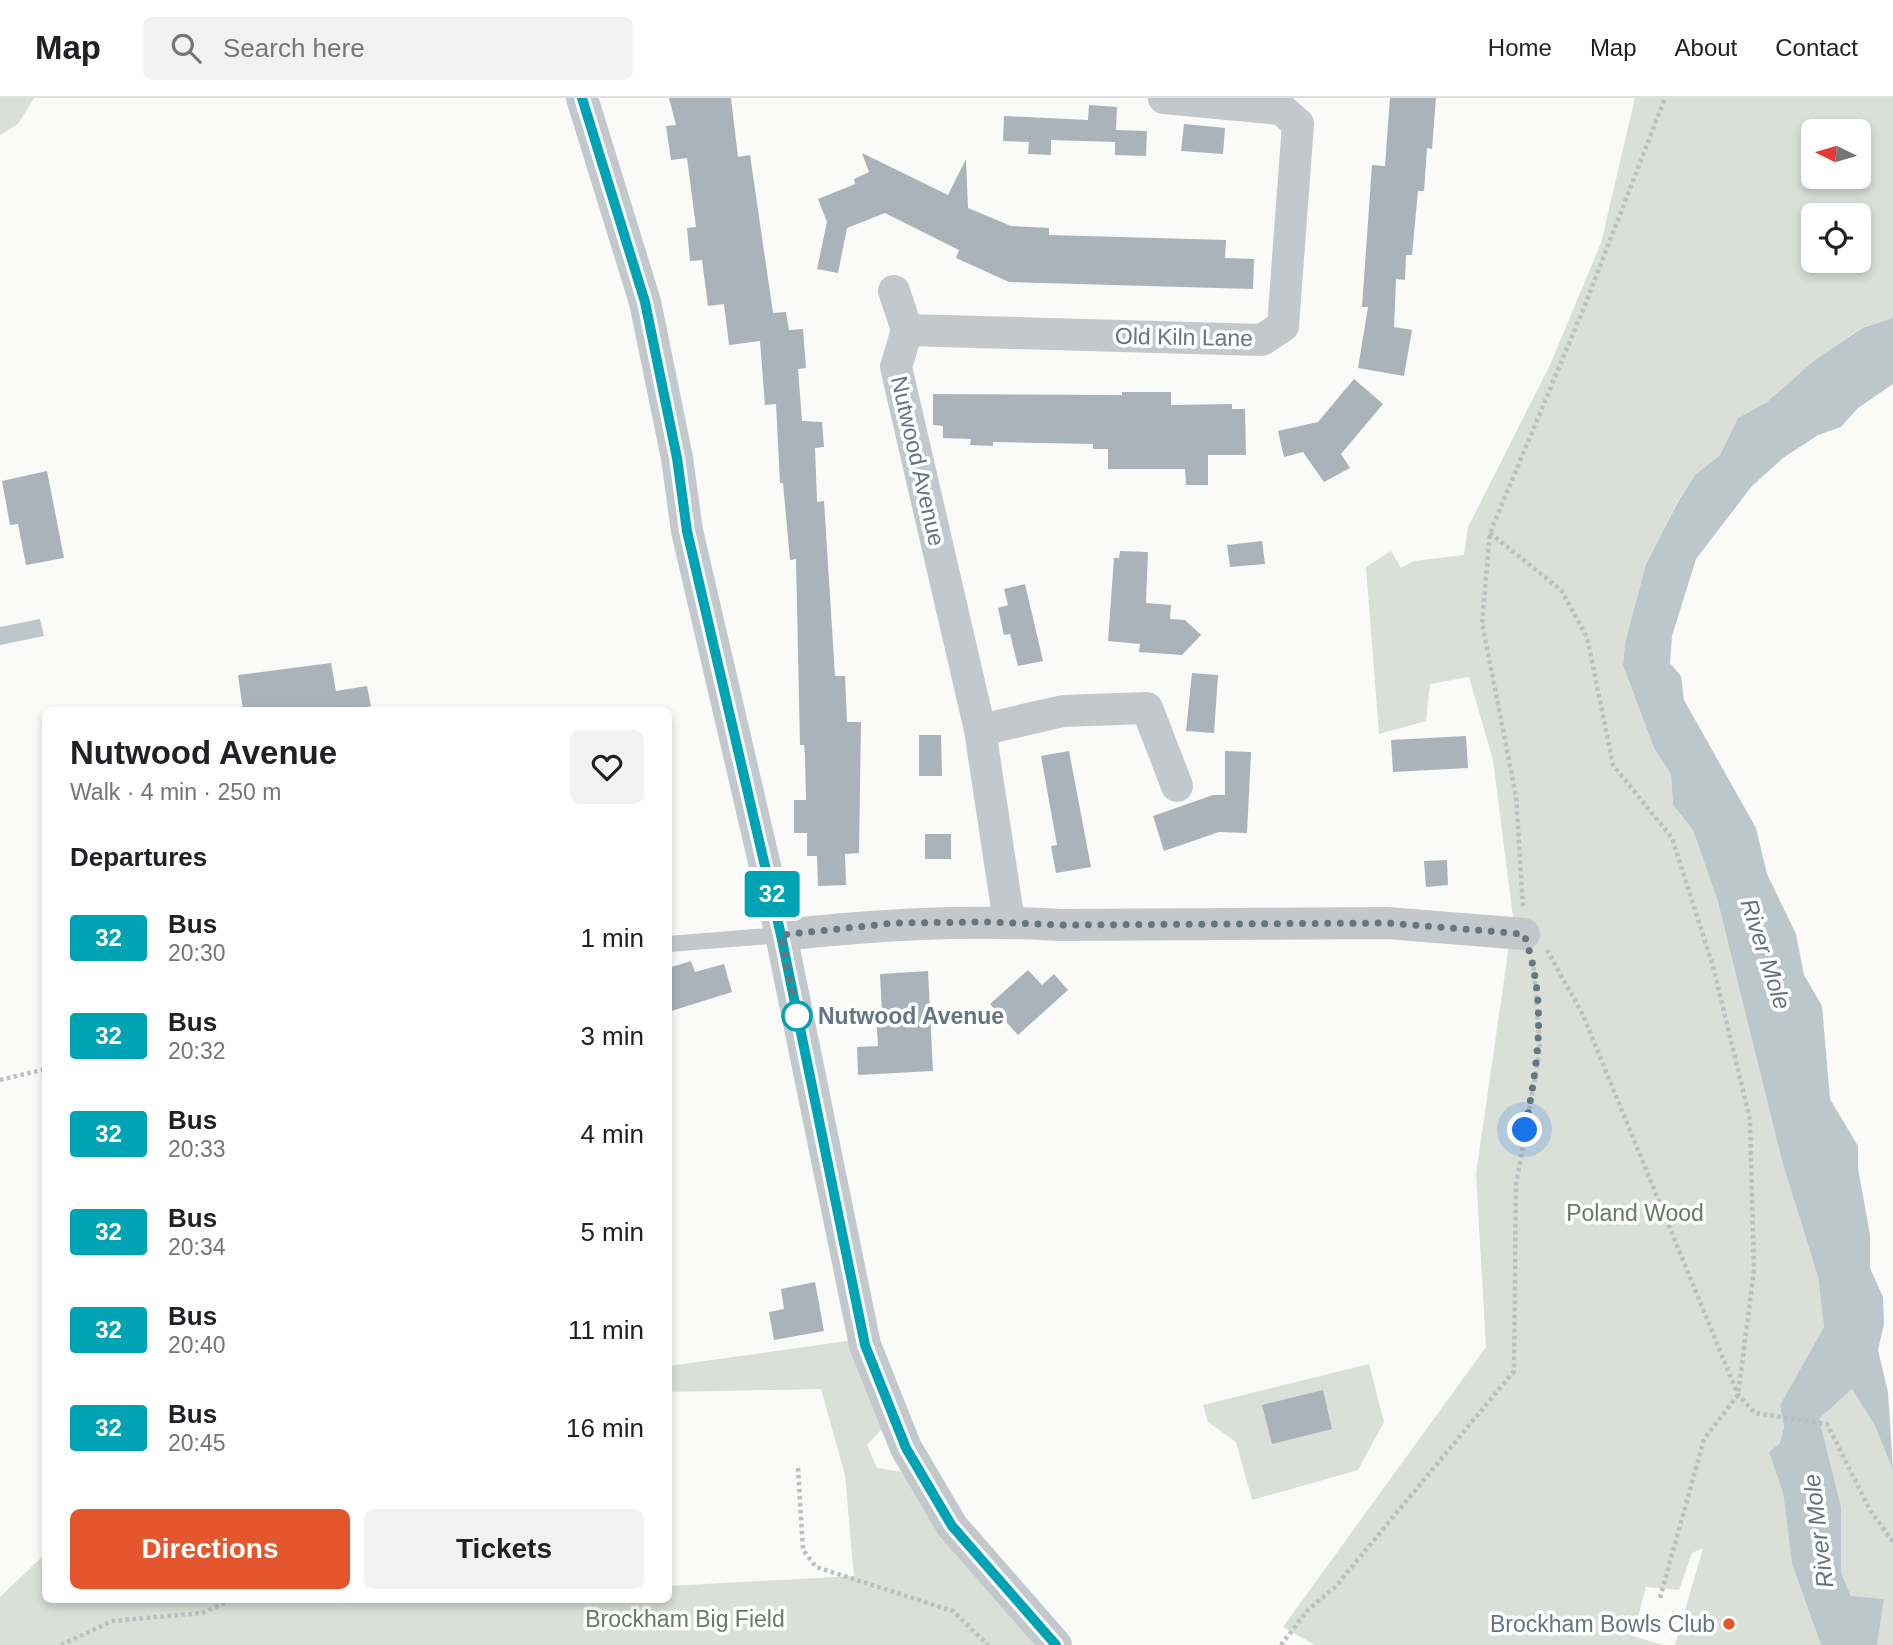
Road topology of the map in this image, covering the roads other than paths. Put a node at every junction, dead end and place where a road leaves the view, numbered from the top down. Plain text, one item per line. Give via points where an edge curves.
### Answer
1 (582, 98) edge
2 (1164, 98) edge
3 (894, 291) dead end
4 (907, 330) junction
5 (980, 730) junction
6 (1178, 786) dead end
7 (1009, 922) junction
8 (1524, 934) road end
9 (781, 935) junction
10 (672, 944) edge
11 (1056, 1645) edge

1 - 9 street via 645,302 687,531
2 - 4 street, Old Kiln Lane via 1281,108 1298,124 1283,326 1262,340
3 - 4 street
4 - 5 street, Nutwood Avenue via 895,368
5 - 6 street via 1063,710 1147,708
5 - 7 street, Nutwood Avenue
7 - 8 street via 1387,923
7 - 9 street via 895,923
9 - 10 lane
9 - 11 street via 865,1345 906,1448 952,1526

